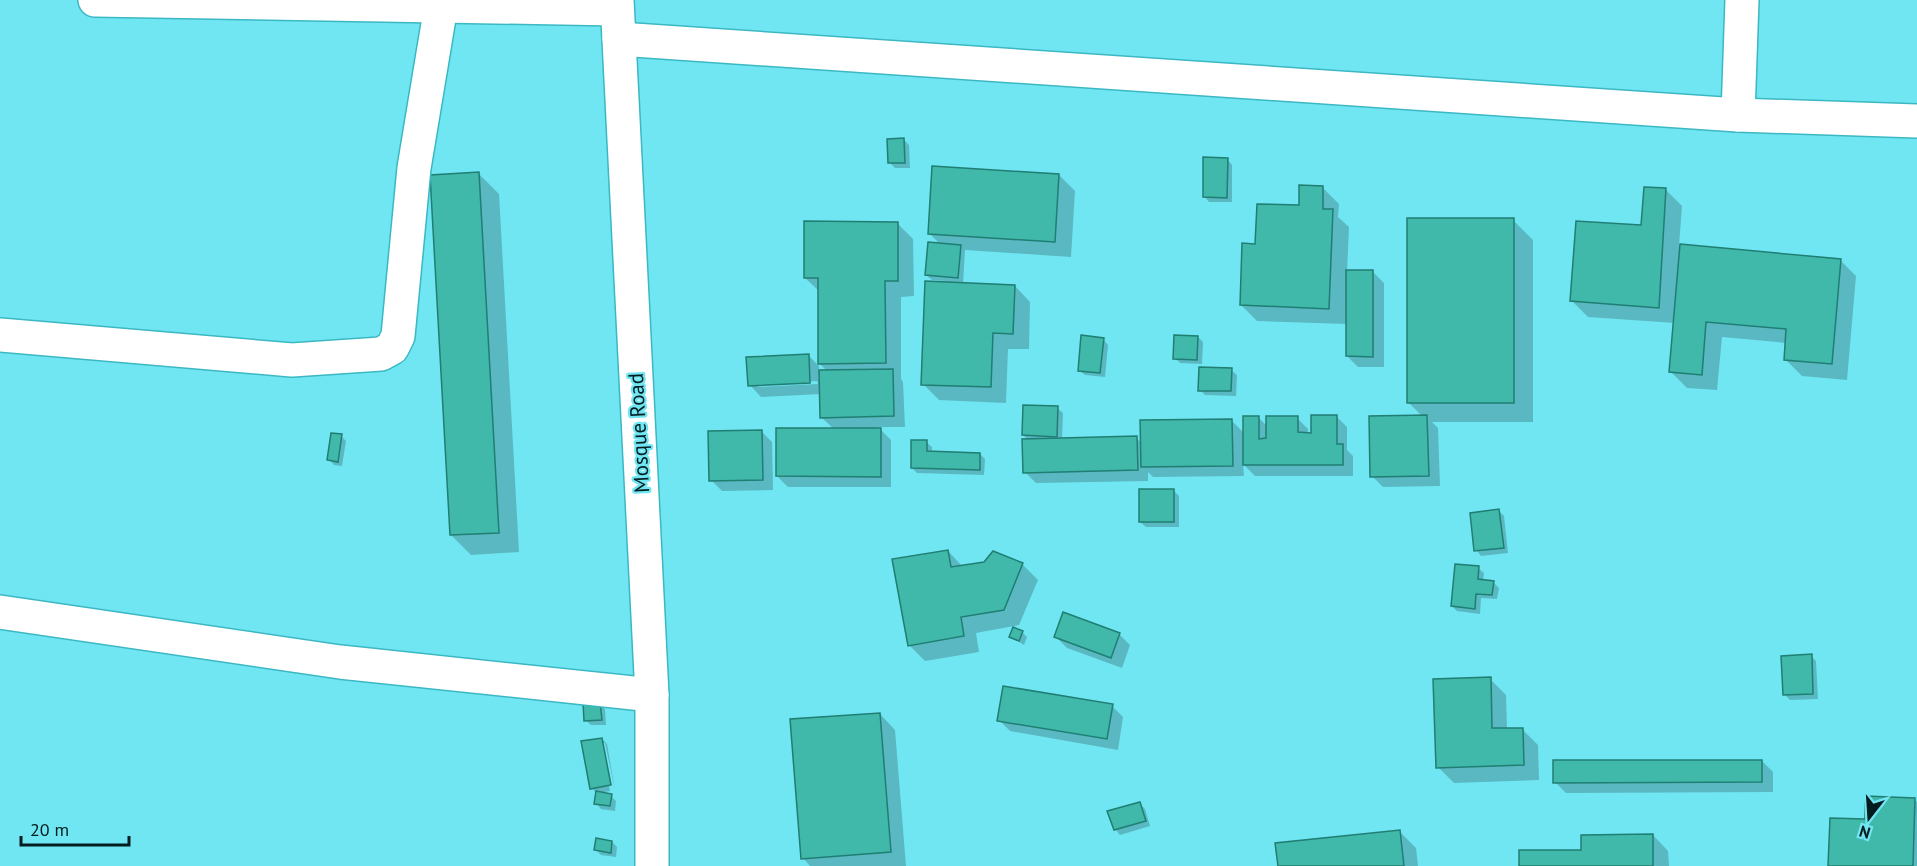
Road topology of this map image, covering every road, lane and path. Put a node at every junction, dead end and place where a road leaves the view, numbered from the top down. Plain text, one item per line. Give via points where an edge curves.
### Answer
1 (95, 0) edge
2 (1742, 0) edge
3 (443, 3) edge
4 (618, 16) edge
5 (1738, 114) junction
6 (1917, 122) edge
7 (0, 336) edge
8 (0, 612) edge
9 (652, 694) junction
10 (652, 866) edge

1 - 3 street
2 - 5 street
3 - 4 street
3 - 7 street via 414,168 398,336 392,348 381,354 292,360
4 - 5 street
4 - 9 street, Mosque Road
5 - 6 street
8 - 9 street via 340,662
9 - 10 street, Mosque Road

